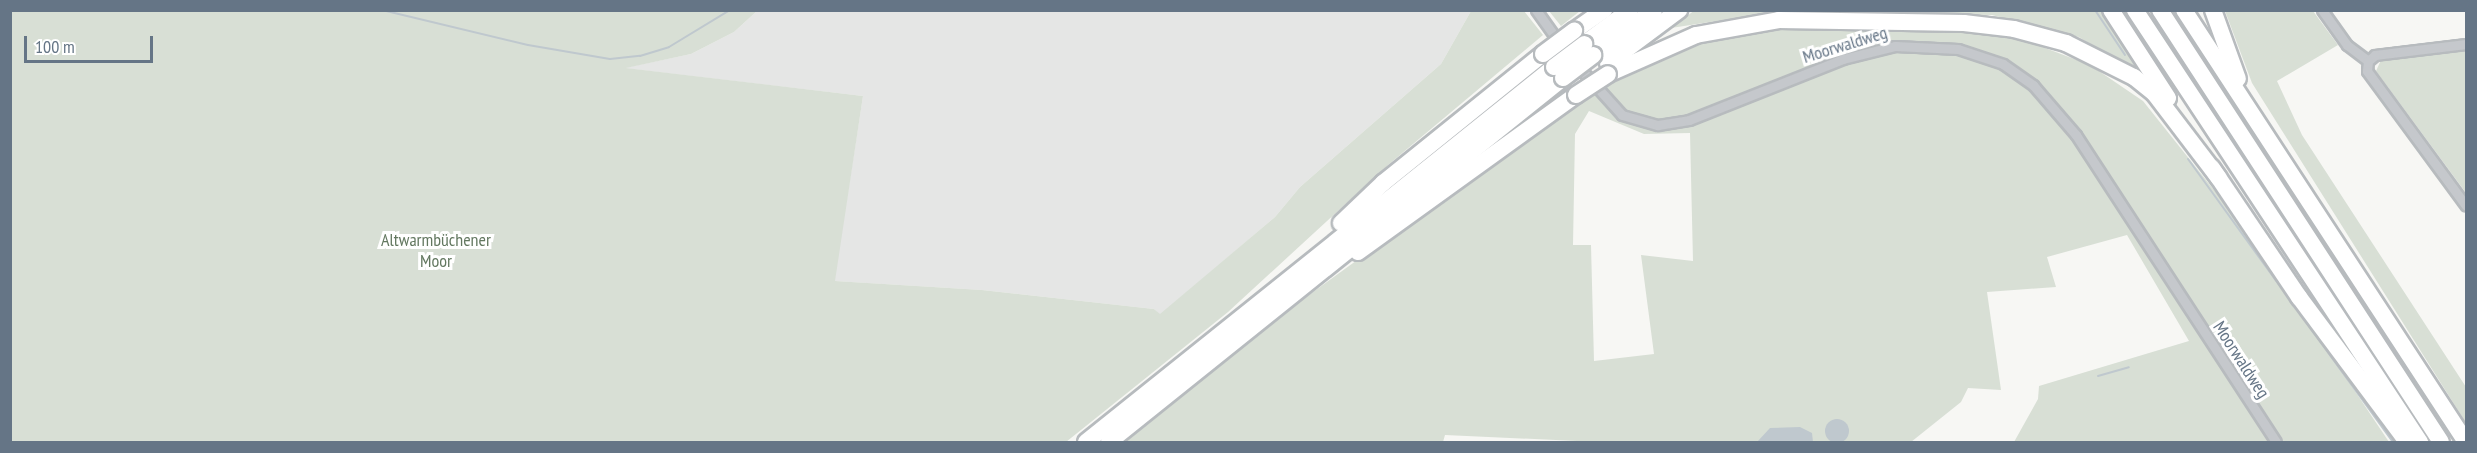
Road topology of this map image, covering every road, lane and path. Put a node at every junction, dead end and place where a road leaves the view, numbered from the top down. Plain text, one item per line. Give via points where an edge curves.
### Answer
1 (1536, 10) edge
2 (1596, 10) edge
3 (1604, 10) edge
4 (1630, 10) edge
5 (1654, 10) edge
6 (1679, 10) edge
7 (2111, 10) edge
8 (2135, 10) edge
9 (2160, 10) edge
10 (2184, 10) edge
11 (2213, 10) edge
12 (2322, 10) edge
13 (2466, 44) edge
14 (1591, 50) junction
15 (2368, 61) junction
16 (1562, 77) junction
17 (2258, 123) junction
18 (2218, 177) junction
19 (2466, 206) edge
20 (1304, 285) junction
21 (1086, 442) edge
22 (1109, 442) edge
23 (2276, 442) edge
24 (2407, 442) edge
25 (2420, 442) edge
26 (2441, 442) edge
27 (2466, 442) edge

1 - 23 street, Moorwaldweg via 1606,102 1634,121 1658,125 1689,120 1843,58 1895,46 1958,49 2003,64 2033,85 2076,135
2 - 14 highway
3 - 14 highway
4 - 14 highway
5 - 14 highway
6 - 14 highway
7 - 18 highway
8 - 25 highway
9 - 26 highway
10 - 17 highway
11 - 17 highway via 2222,42
12 - 15 street via 2347,45
13 - 15 street via 2375,55
14 - 16 highway
14 - 16 highway, bridge
14 - 18 highway via 1779,20 1964,22 2014,28 2066,43 2134,77 2154,93
15 - 19 street via 2371,81
16 - 20 highway
16 - 20 highway via 1551,110 1384,236
16 - 21 highway via 1383,183 1262,301
17 - 27 highway
18 - 24 highway via 2299,297
20 - 22 highway

